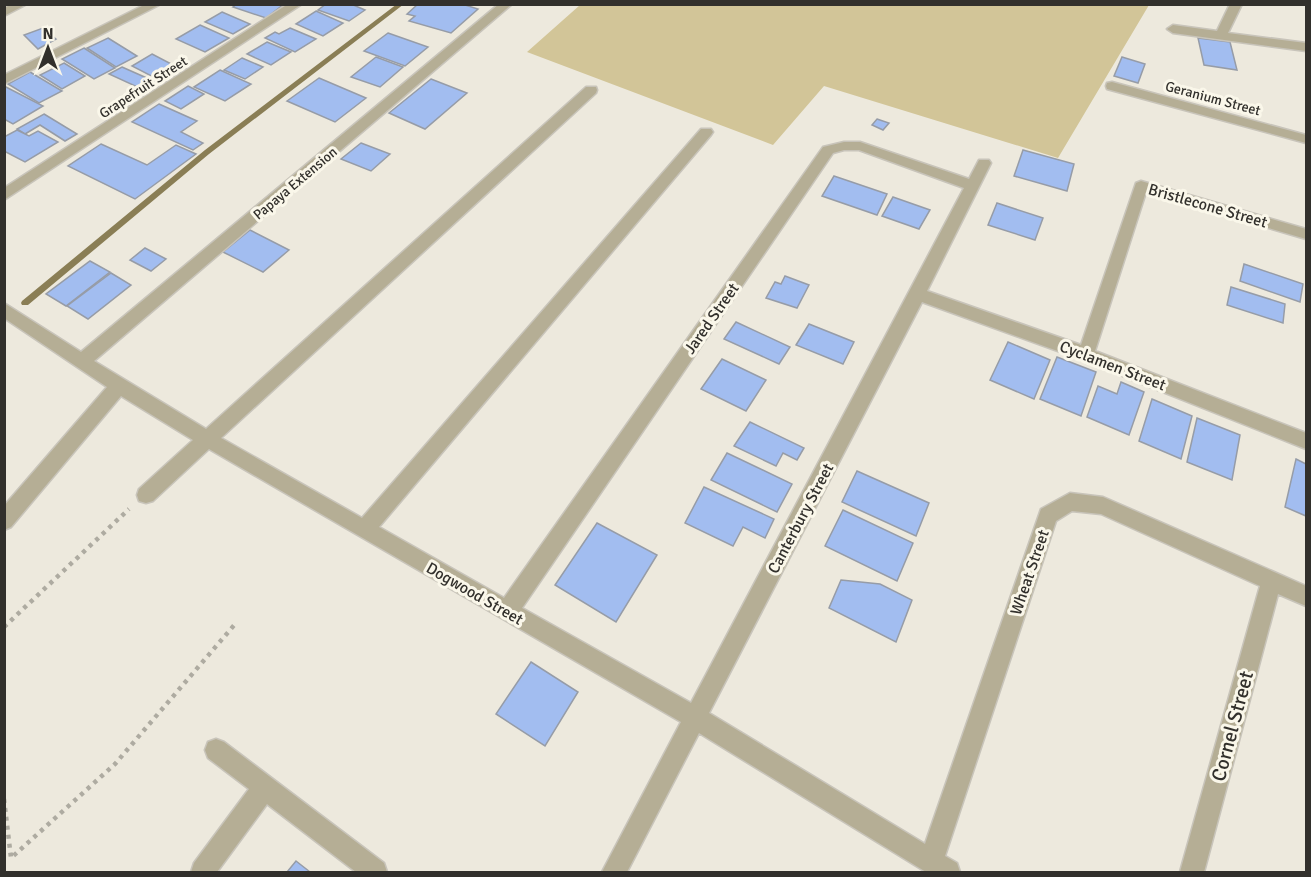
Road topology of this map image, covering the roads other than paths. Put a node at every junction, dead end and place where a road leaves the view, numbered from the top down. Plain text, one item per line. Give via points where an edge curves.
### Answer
1 (22, 4) edge
2 (156, 4) edge
3 (297, 4) edge
4 (507, 4) edge
5 (1236, 4) edge
6 (4, 13) edge
7 (1173, 29) dead end
8 (1221, 36) junction
9 (1306, 47) edge
10 (4, 80) edge
11 (1112, 86) dead end
12 (591, 90) dead end
13 (706, 132) dead end
14 (1306, 139) edge
15 (984, 162) dead end
16 (974, 186) junction
17 (4, 195) edge
18 (1306, 234) edge
19 (918, 294) junction
20 (4, 309) edge
21 (1086, 354) junction
22 (82, 361) junction
23 (119, 386) junction
24 (1305, 436) edge
25 (208, 440) junction
26 (146, 495) road end
27 (4, 521) edge
28 (364, 530) junction
29 (1272, 579) junction
30 (1306, 596) edge
31 (507, 611) junction
32 (696, 718) junction
33 (216, 750) dead end
34 (264, 789) junction
35 (940, 867) edge
36 (203, 873) edge
37 (375, 873) edge
38 (614, 873) edge
39 (1192, 873) edge

1 - 6 street
2 - 10 street
3 - 17 street, Grapefruit Street
4 - 22 street, Papaya Extension
5 - 8 street
7 - 8 street
8 - 9 street
11 - 14 street, Geranium Street
12 - 25 street
13 - 28 street
15 - 16 street, Canterbury Street
16 - 19 street, Canterbury Street
16 - 31 street, Jared Street via 860,146 828,150
18 - 21 street, Bristlecone Street via 1141,186
19 - 21 street, Cyclamen Street
19 - 32 street, Canterbury Street
20 - 22 street, Dogwood Street
21 - 24 street, Cyclamen Street
22 - 23 street, Dogwood Street
23 - 25 street, Dogwood Street
23 - 27 street
25 - 26 street
25 - 28 street, Dogwood Street
28 - 31 street, Dogwood Street
29 - 30 street, Wheat Street
29 - 35 street, Wheat Street via 1103,506 1070,502 1048,515
29 - 39 street, Cornel Street
31 - 32 street, Dogwood Street
32 - 35 street, Dogwood Street
32 - 38 street, Canterbury Street
33 - 34 street
34 - 36 street
34 - 37 street

